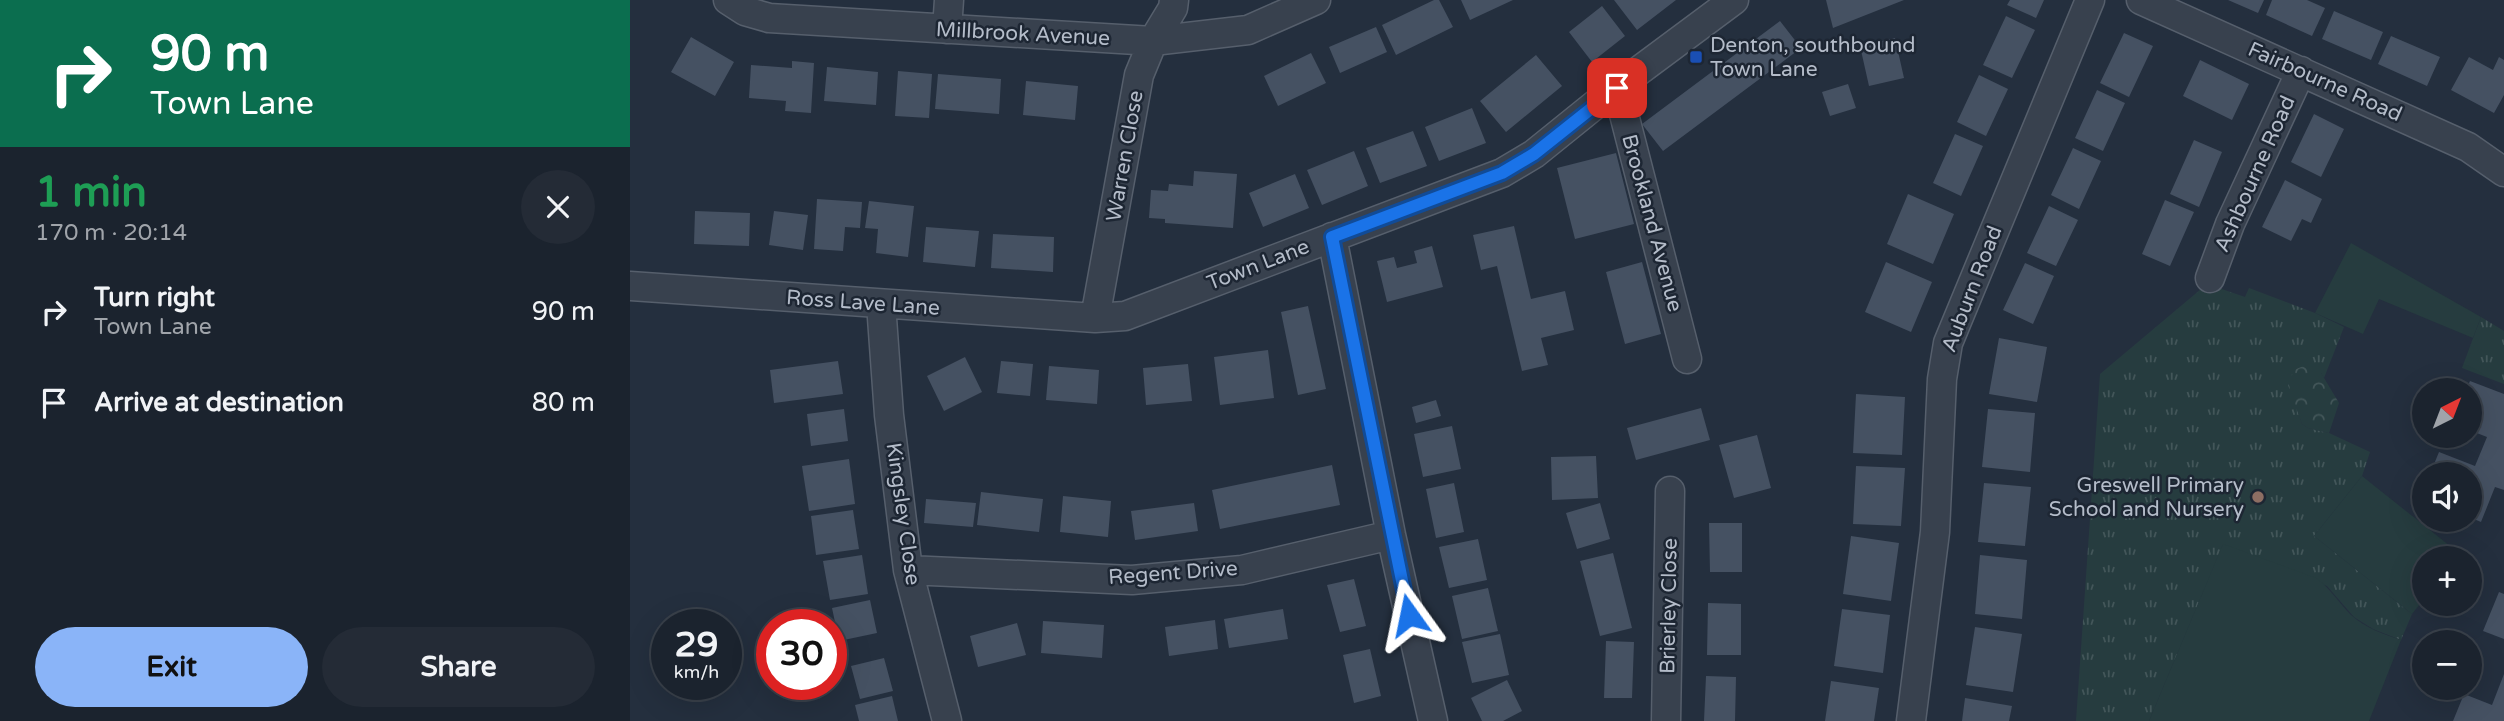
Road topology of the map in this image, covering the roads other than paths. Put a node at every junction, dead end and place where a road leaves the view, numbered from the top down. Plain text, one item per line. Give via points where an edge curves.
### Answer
1 (727, 0) edge
2 (948, 0) edge
3 (1174, 0) edge
4 (1316, 0) edge
5 (1734, 0) edge
6 (2090, 0) edge
7 (2141, 0) edge
8 (947, 29) junction
9 (1153, 41) junction
10 (2301, 71) junction
11 (1617, 88) junction
12 (2504, 172) edge
13 (1332, 237) junction
14 (2210, 278) dead end
15 (630, 286) edge
16 (881, 304) junction
17 (1095, 318) junction
18 (1687, 359) dead end
19 (1670, 491) dead end
20 (1391, 535) junction
21 (908, 570) junction
22 (947, 721) edge
23 (1433, 721) edge
24 (1666, 721) edge
25 (1911, 721) edge

1 - 8 street, Millbrook Avenue via 769,18
2 - 8 street
3 - 9 street, Warren Close
4 - 9 street, Millbrook Avenue via 1248,30
5 - 11 street, Town Lane
6 - 25 street, Auburn Road via 1948,343 1935,532
7 - 10 street, Fairbourne Road
8 - 9 street, Millbrook Avenue
9 - 17 street, Warren Close via 1139,75
10 - 12 street, Fairbourne Road via 2468,147
10 - 14 street, Ashbourne Road
11 - 13 street, Town Lane via 1534,154 1502,173
11 - 18 street, Brookland Avenue
13 - 17 street, Town Lane via 1125,316
13 - 20 street
15 - 16 street, Ross Lave Lane
16 - 17 street, Ross Lave Lane
16 - 21 street, Kingsley Close
19 - 24 street, Brierley Close
20 - 21 street, Regent Drive via 1242,570 1164,578
20 - 23 street
21 - 22 street, Kingsley Close

